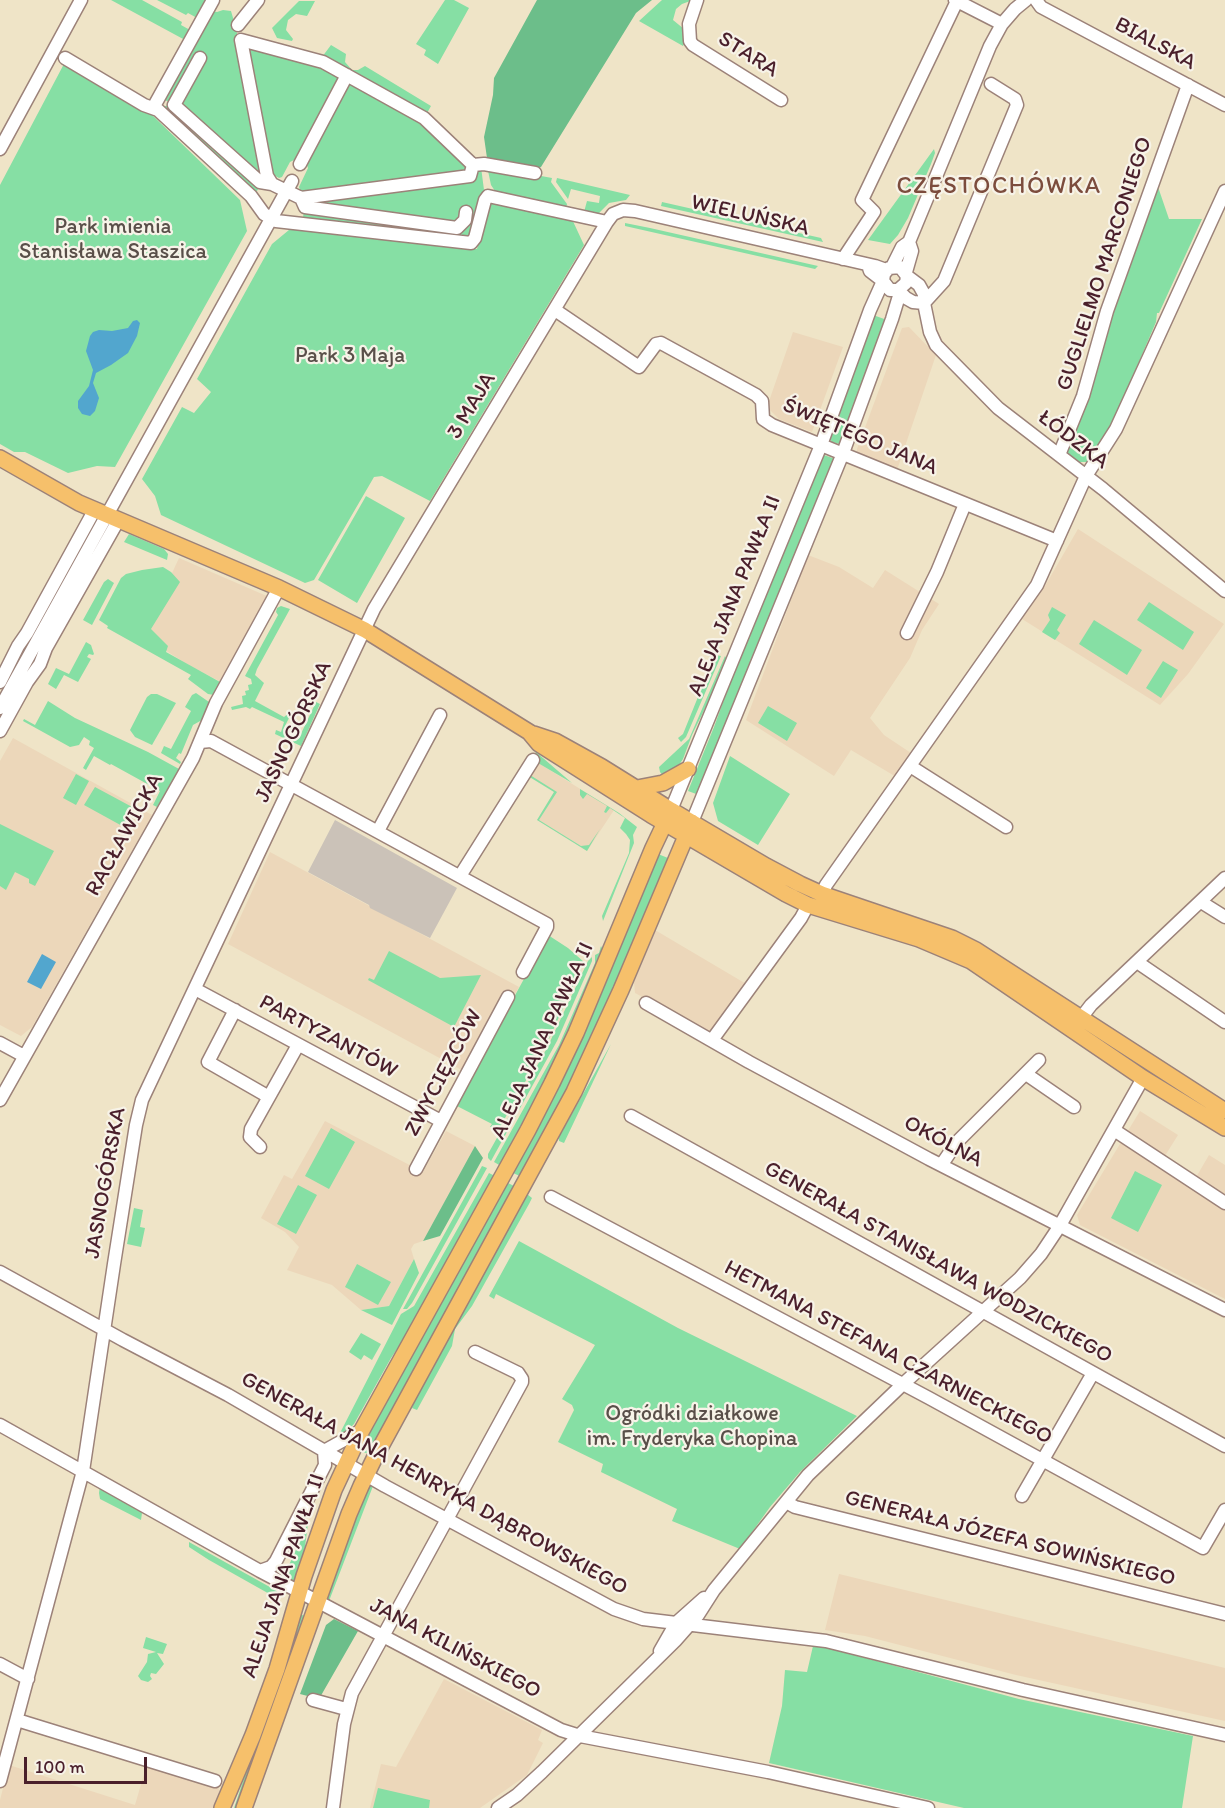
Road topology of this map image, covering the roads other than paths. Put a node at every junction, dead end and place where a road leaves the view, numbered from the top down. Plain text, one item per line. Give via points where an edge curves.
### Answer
1 (81, 0) edge
2 (213, 0) edge
3 (258, 0) edge
4 (697, 0) edge
5 (956, 0) edge
6 (1026, 0) edge
7 (1036, 0) edge
8 (1002, 24) junction
9 (238, 25) dead end
10 (65, 58) dead end
11 (200, 58) dead end
12 (347, 75) junction
13 (991, 84) dead end
14 (1188, 85) junction
15 (781, 100) dead end
16 (1225, 105) edge
17 (153, 108) junction
18 (0, 149) edge
19 (300, 164) dead end
20 (473, 165) junction
21 (535, 172) dead end
22 (272, 184) junction
23 (289, 186) junction
24 (1225, 191) edge
25 (301, 198) junction
26 (623, 210) joint
27 (466, 212) dead end
28 (271, 220) junction
29 (607, 222) junction
30 (909, 242) junction
31 (843, 259) junction
32 (887, 273) junction
33 (906, 274) junction
34 (898, 290) junction
35 (924, 303) junction
36 (555, 310) junction
37 (821, 445) junction
38 (843, 453) junction
39 (1059, 455) junction
40 (0, 458) edge
41 (1086, 476) junction
42 (964, 504) junction
43 (107, 514) junction
44 (1057, 541) junction
45 (279, 588) junction
46 (1225, 591) edge
47 (365, 630) junction
48 (907, 633) dead end
49 (17, 676) junction
50 (0, 682) edge
51 (0, 708) edge
52 (440, 715) dead end
53 (0, 731) edge
54 (529, 732) junction
55 (200, 742) junction
56 (533, 760) dead end
57 (910, 766) junction
58 (688, 769) junction
59 (292, 785) junction
60 (637, 788) junction
61 (668, 817) junction
62 (1006, 827) dead end
63 (689, 829) junction
64 (378, 831) junction
65 (460, 876) junction
66 (1225, 878) edge
67 (822, 894) junction
68 (1202, 902) junction
69 (808, 905) junction
70 (1225, 917) edge
71 (1137, 962) junction
72 (523, 972) dead end
73 (195, 989) junction
74 (508, 997) dead end
75 (646, 1003) dead end
76 (235, 1010) junction
77 (1081, 1018) junction
78 (1225, 1022) edge
79 (712, 1040) junction
80 (0, 1043) edge
81 (298, 1045) junction
82 (24, 1056) junction
83 (1039, 1060) dead end
84 (1026, 1074) junction
85 (1143, 1078) junction
86 (269, 1097) junction
87 (0, 1100) edge
88 (1074, 1107) dead end
89 (1225, 1111) edge
90 (631, 1116) dead end
91 (441, 1121) junction
92 (1225, 1128) edge
93 (1113, 1130) junction
94 (260, 1148) dead end
95 (942, 1164) junction
96 (416, 1169) dead end
97 (551, 1197) dead end
98 (1225, 1203) edge
99 (1059, 1227) junction
100 (0, 1272) edge
101 (1225, 1310) edge
102 (983, 1312) junction
103 (104, 1330) junction
104 (475, 1352) dead end
105 (1093, 1373) junction
106 (903, 1384) junction
107 (0, 1425) edge
108 (362, 1430) junction
109 (1225, 1446) edge
110 (324, 1450) junction
111 (1042, 1459) junction
112 (346, 1463) junction
113 (83, 1471) junction
114 (367, 1475) junction
115 (1022, 1496) dead end
116 (786, 1502) junction
117 (1225, 1510) edge
118 (447, 1519) junction
119 (260, 1571) junction
120 (714, 1590) junction
121 (299, 1592) junction
122 (318, 1601) junction
123 (1225, 1614) edge
124 (676, 1623) junction
125 (690, 1625) junction
126 (384, 1635) junction
127 (0, 1664) edge
128 (653, 1664) junction
129 (28, 1679) junction
130 (313, 1700) dead end
131 (346, 1709) junction
132 (17, 1720) junction
133 (1225, 1735) edge
134 (580, 1736) junction
135 (240, 1764) junction
136 (0, 1781) edge
137 (215, 1781) dead end
138 (222, 1808) edge
139 (229, 1808) edge
140 (244, 1808) edge
141 (333, 1808) edge
142 (498, 1808) edge
143 (928, 1808) edge

1 - 18 street
2 - 17 street
3 - 9 street
4 - 15 street, STARA via 689,24 693,45
5 - 8 street
5 - 31 street via 862,200 874,212
6 - 8 street, ALEJA JANA PAWŁA II
7 - 14 street, BIALSKA via 1041,7
8 - 30 street, ALEJA JANA PAWŁA II via 978,72
10 - 17 street
11 - 22 street via 174,105 260,182
12 - 19 street
12 - 20 street via 424,118
12 - 22 street via 323,62 241,40 267,176
13 - 35 street via 1015,99 1017,105 944,280
14 - 16 street, BIALSKA
14 - 39 street, GUGLIELMO MARCONIEGO via 1107,311 1083,396
17 - 28 street via 251,196
20 - 21 street
20 - 25 street via 470,176
22 - 23 street
23 - 25 street
23 - 28 street
24 - 41 street via 1116,429
25 - 27 street via 305,207 457,228 465,220
26 - 29 street, 3 MAJA
26 - 31 street, WIELUŃSKA
28 - 29 street via 468,243 475,238 488,196
28 - 43 street
29 - 36 street, 3 MAJA
30 - 32 street, ALEJA JANA PAWŁA II
30 - 33 street, ALEJA JANA PAWŁA II via 912,251
31 - 32 street, WIELUŃSKA
32 - 33 street via 900,267
32 - 34 street via 887,288
32 - 37 street, ALEJA JANA PAWŁA II
33 - 34 street via 906,283
33 - 35 street, ŁÓDZKA via 921,288
34 - 35 street via 913,302
34 - 38 street, ALEJA JANA PAWŁA II via 892,319
35 - 39 street, ŁÓDZKA via 936,345 998,408
36 - 37 street, ŚWIĘTEGO JANA via 639,367 656,344 661,343 756,394 762,401 764,419 772,425
36 - 47 street, 3 MAJA
37 - 38 street, ŚWIĘTEGO JANA
37 - 58 street, ALEJA JANA PAWŁA II
38 - 42 street, ŚWIĘTEGO JANA
38 - 63 street, ALEJA JANA PAWŁA II
39 - 41 street, ŁÓDZKA
40 - 43 main road via 58,492
41 - 44 street
41 - 46 street, ŁÓDZKA
42 - 44 street, ŚWIĘTEGO JANA
42 - 48 street
43 - 45 main road
43 - 49 street via 18,646
43 - 49 street via 40,664
44 - 57 street via 1037,585
45 - 47 main road
45 - 55 street, RACŁAWICKA via 216,703
47 - 54 main road
47 - 59 street, JASNOGÓRSKA
49 - 50 street
49 - 51 street
49 - 53 street
52 - 64 street
54 - 60 main road via 555,741
54 - 61 main road via 539,744
55 - 59 street via 211,741
55 - 82 street, RACŁAWICKA
56 - 65 street
57 - 62 street
57 - 67 street
58 - 60 main road via 663,783
58 - 61 street, ALEJA JANA PAWŁA II
59 - 64 street
59 - 73 street, JASNOGÓRSKA
60 - 61 main road
61 - 63 main road
61 - 108 main road, ALEJA JANA PAWŁA II via 547,1092
63 - 67 main road
63 - 69 main road
63 - 114 main road, ALEJA JANA PAWŁA II via 574,1092
64 - 65 street
65 - 72 street via 547,924
66 - 68 street
67 - 77 main road via 952,938
68 - 70 street
68 - 71 street
69 - 79 street
69 - 85 main road via 919,939 971,961
71 - 77 street
71 - 78 street
73 - 76 street, PARTYZANTÓW
73 - 103 street, JASNOGÓRSKA via 139,1112
74 - 91 street, ZWYCIĘZCÓW
75 - 79 street, OKÓLNA
76 - 81 street, PARTYZANTÓW
76 - 86 street via 208,1062
77 - 89 main road
79 - 95 street, OKÓLNA
80 - 82 street
81 - 86 street
81 - 91 street, PARTYZANTÓW
82 - 87 street, RACŁAWICKA
83 - 84 street
84 - 88 street
84 - 95 street via 957,1142
85 - 92 main road
85 - 93 street
86 - 94 street via 250,1134
90 - 102 street, GENERAŁA STANISŁAWA WODZICKIEGO
91 - 96 street, ZWYCIĘZCÓW
93 - 98 street
93 - 99 street
95 - 99 street, OKÓLNA
97 - 106 street, HETMANA STEFANA CZARNIECKIEGO
99 - 101 street, OKÓLNA
99 - 102 street via 1020,1278
100 - 103 street, GENERAŁA JANA HENRYKA DĄBROWSKIEGO
102 - 105 street, GENERAŁA STANISŁAWA WODZICKIEGO
102 - 106 street
103 - 110 street, GENERAŁA JANA HENRYKA DĄBROWSKIEGO
103 - 113 street, JASNOGÓRSKA
104 - 118 street via 518,1373 522,1382
105 - 109 street, GENERAŁA STANISŁAWA WODZICKIEGO
105 - 111 street
106 - 111 street, HETMANA STEFANA CZARNIECKIEGO
106 - 116 street via 808,1475
107 - 113 street, JANA KILIŃSKIEGO
108 - 110 street
108 - 112 main road, ALEJA JANA PAWŁA II
110 - 112 street, GENERAŁA JANA HENRYKA DĄBROWSKIEGO
110 - 119 street via 325,1465 276,1561
111 - 115 street
111 - 117 street, HETMANA STEFANA CZARNIECKIEGO via 1203,1548
112 - 114 street, GENERAŁA JANA HENRYKA DĄBROWSKIEGO
112 - 121 main road, ALEJA JANA PAWŁA II
113 - 119 street, JANA KILIŃSKIEGO
113 - 129 street, JASNOGÓRSKA
114 - 118 street, GENERAŁA JANA HENRYKA DĄBROWSKIEGO
114 - 122 main road, ALEJA JANA PAWŁA II
116 - 120 street
116 - 123 street, GENERAŁA JÓZEFA SOWIŃSKIEGO
118 - 124 street, GENERAŁA JANA HENRYKA DĄBROWSKIEGO via 614,1610
118 - 126 street
119 - 121 street, JANA KILIŃSKIEGO
120 - 124 street
120 - 125 street
121 - 122 street, JANA KILIŃSKIEGO
121 - 135 main road, ALEJA JANA PAWŁA II via 277,1669
122 - 126 street, JANA KILIŃSKIEGO
122 - 140 main road, ALEJA JANA PAWŁA II
124 - 125 street, GENERAŁA JANA HENRYKA DĄBROWSKIEGO
124 - 128 street
125 - 128 street
125 - 133 street, GENERAŁA JANA HENRYKA DĄBROWSKIEGO via 826,1641
126 - 131 street
126 - 134 street, JANA KILIŃSKIEGO via 561,1730
127 - 129 street
128 - 134 street
129 - 132 street, JASNOGÓRSKA
130 - 131 street
131 - 141 street
132 - 136 street, JASNOGÓRSKA
132 - 137 street
134 - 142 street
134 - 143 street, JANA KILIŃSKIEGO
135 - 138 main road, ALEJA JANA PAWŁA II
135 - 139 main road

